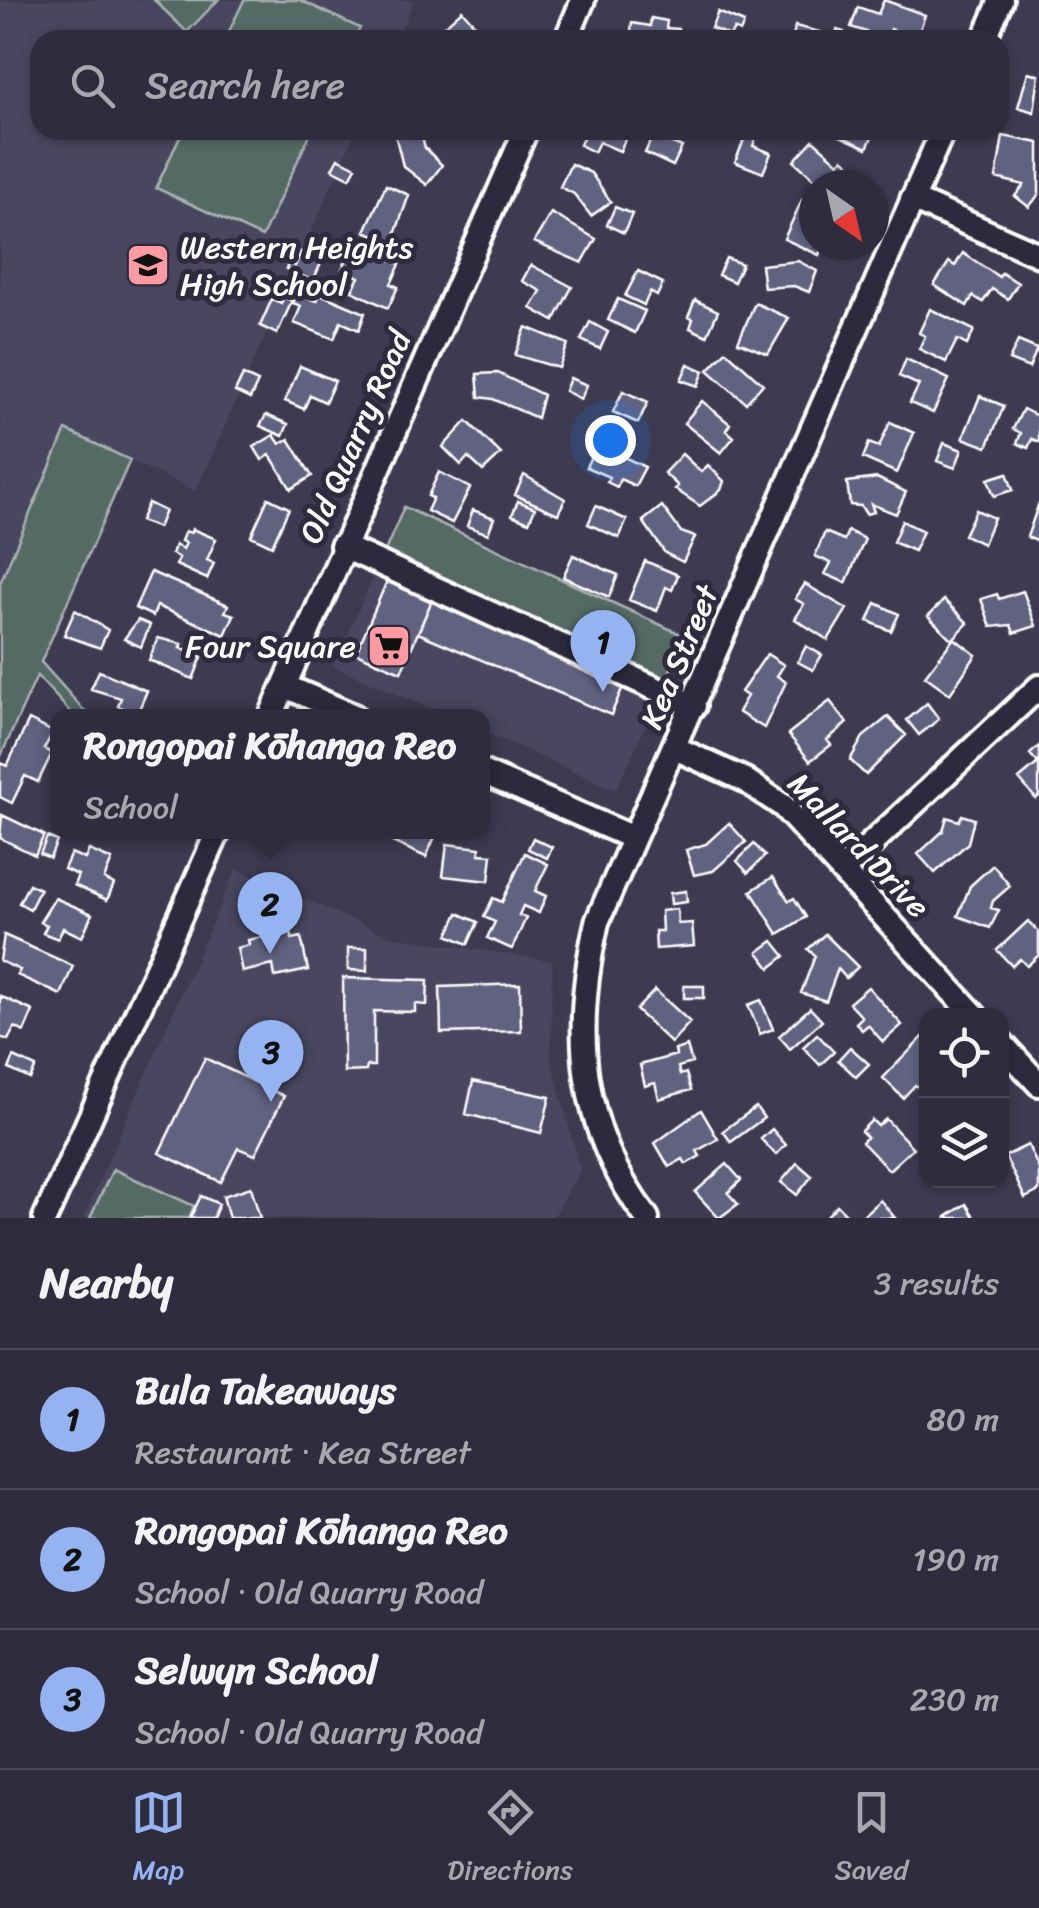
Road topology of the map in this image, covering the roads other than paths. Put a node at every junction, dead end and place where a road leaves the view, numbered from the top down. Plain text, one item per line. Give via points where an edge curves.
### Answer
1 (583, 0) edge
2 (1002, 0) edge
3 (570, 30) edge
4 (988, 30) edge
5 (522, 140) edge
6 (939, 140) edge
7 (912, 199) junction
8 (1039, 255) edge
9 (342, 546) junction
10 (284, 686) junction
11 (1039, 687) edge
12 (694, 706) junction
13 (274, 709) edge
14 (338, 709) edge
15 (676, 748) junction
16 (490, 775) edge
17 (631, 837) junction
18 (215, 839) edge
19 (842, 870) junction
20 (968, 1008) edge
21 (1009, 1052) edge
22 (1039, 1084) edge
23 (45, 1218) edge
24 (648, 1218) edge

1 - 3 street
2 - 4 street
5 - 9 street, Old Quarry Road
6 - 7 street, Kea Street
7 - 8 street
7 - 12 street, Kea Street
9 - 10 street, Old Quarry Road
9 - 12 street
10 - 13 street, Old Quarry Road
10 - 14 street
11 - 19 street
12 - 15 street, Kea Street
15 - 17 street, Kea Street
15 - 19 street, Mallard Drive via 768,793
16 - 17 street
17 - 24 street, Kea Street via 596,922 580,1012 596,1120 611,1161
18 - 23 street
19 - 20 street, Mallard Drive
21 - 22 street

